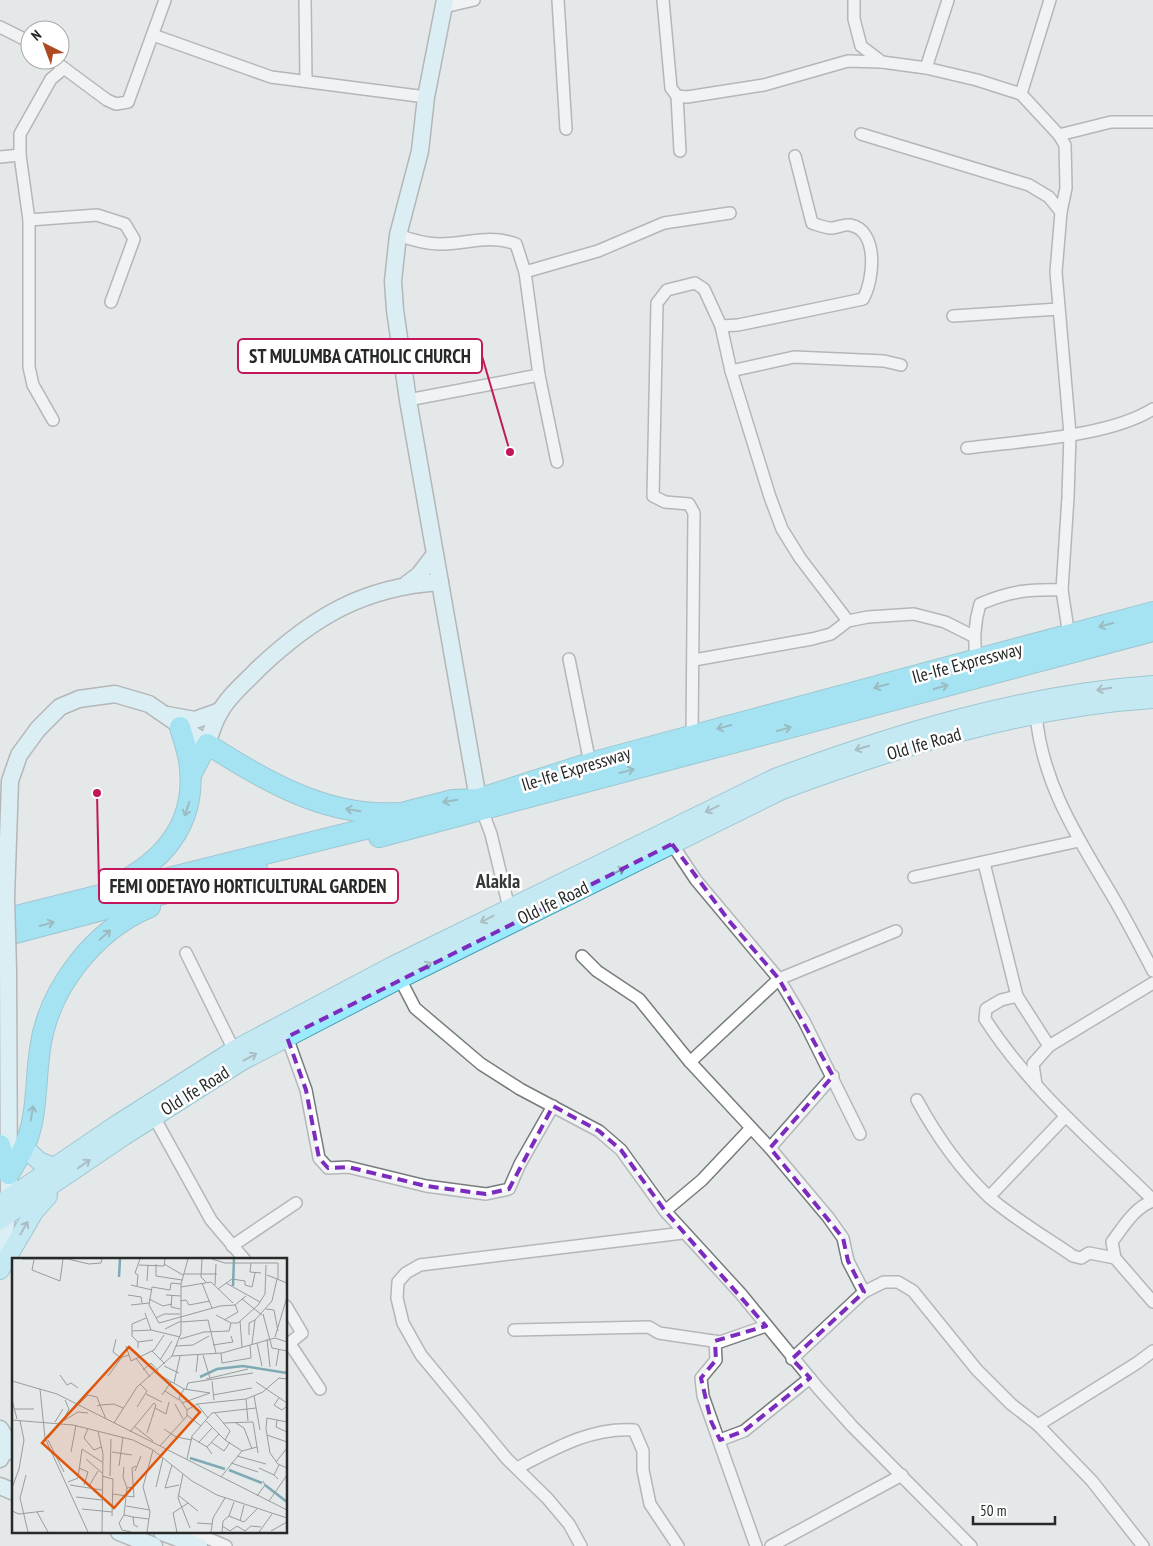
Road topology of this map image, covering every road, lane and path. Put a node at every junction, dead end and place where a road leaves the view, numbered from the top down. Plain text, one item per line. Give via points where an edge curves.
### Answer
1 (165, 0) edge
2 (305, 0) edge
3 (474, 0) edge
4 (558, 0) edge
5 (662, 0) edge
6 (854, 0) edge
7 (948, 0) edge
8 (1050, 0) edge
9 (444, 3) edge
10 (0, 27) edge
11 (153, 35) junction
12 (20, 37) edge
13 (861, 46) junction
14 (848, 61) junction
15 (882, 62) junction
16 (926, 68) junction
17 (62, 70) edge
18 (64, 70) edge
19 (306, 80) junction
20 (1021, 94) junction
21 (426, 96) junction
22 (677, 96) junction
23 (1153, 122) edge
24 (566, 130) dead end
25 (861, 134) dead end
26 (1060, 135) junction
27 (680, 152) dead end
28 (20, 154) junction
29 (795, 156) dead end
30 (0, 157) edge
31 (1061, 212) junction
32 (730, 213) dead end
33 (29, 220) junction
34 (398, 235) junction
35 (525, 272) junction
36 (111, 302) dead end
37 (1059, 309) junction
38 (954, 316) dead end
39 (721, 326) junction
40 (901, 365) dead end
41 (731, 371) junction
42 (539, 375) junction
43 (408, 400) junction
44 (1153, 408) edge
45 (53, 420) dead end
46 (1070, 434) junction
47 (967, 448) dead end
48 (557, 462) dead end
49 (435, 554) junction
50 (440, 582) junction
51 (408, 584) junction
52 (1062, 590) junction
53 (1153, 612) edge
54 (848, 621) junction
55 (1153, 631) edge
56 (973, 636) junction
57 (1069, 636) junction
58 (569, 658) dead end
59 (694, 660) junction
60 (976, 660) junction
61 (1153, 685) edge
62 (1153, 699) edge
63 (220, 711) junction
64 (163, 714) junction
65 (1036, 714) junction
66 (180, 727) junction
67 (692, 736) junction
68 (207, 744) junction
69 (590, 763) junction
70 (191, 775) junction
71 (480, 804) junction
72 (402, 813) junction
73 (1079, 841) junction
74 (672, 844) junction
75 (984, 863) junction
76 (914, 877) dead end
77 (222, 879) junction
78 (547, 898) junction
79 (72, 902) junction
80 (509, 908) junction
81 (0, 920) edge
82 (896, 931) dead end
83 (0, 937) edge
84 (186, 953) dead end
85 (582, 956) dead end
86 (1153, 971) edge
87 (400, 979) junction
88 (780, 979) junction
89 (1153, 984) edge
90 (1017, 996) junction
91 (287, 1037) junction
92 (1049, 1046) junction
93 (234, 1050) junction
94 (690, 1062) junction
95 (833, 1076) junction
96 (1036, 1085) junction
97 (917, 1100) dead end
98 (553, 1106) junction
99 (154, 1117) junction
100 (1065, 1117) junction
101 (751, 1128) junction
102 (860, 1134) dead end
103 (24, 1147) junction
104 (770, 1148) junction
105 (0, 1149) edge
106 (58, 1173) junction
107 (9, 1174) junction
108 (989, 1197) junction
109 (1153, 1200) edge
110 (296, 1203) dead end
111 (4, 1209) edge
112 (665, 1211) junction
113 (683, 1233) junction
114 (232, 1246) junction
115 (243, 1258) edge
116 (1115, 1258) junction
117 (0, 1271) edge
118 (864, 1292) junction
119 (1153, 1302) edge
120 (288, 1309) edge
121 (766, 1326) junction
122 (514, 1330) dead end
123 (715, 1341) junction
124 (288, 1345) edge
125 (1153, 1351) edge
126 (792, 1359) junction
127 (810, 1378) junction
128 (320, 1390) dead end
129 (1038, 1425) junction
130 (720, 1440) junction
131 (7, 1441) edge
132 (0, 1459) edge
133 (517, 1468) junction
134 (902, 1475) junction
135 (0, 1486) edge
136 (12, 1491) edge
137 (124, 1534) edge
138 (167, 1534) edge
139 (198, 1534) edge
140 (154, 1546) edge
141 (199, 1546) edge
142 (226, 1546) edge
143 (581, 1546) edge
144 (678, 1546) edge
145 (756, 1546) edge
146 (771, 1546) edge
147 (972, 1546) edge
148 (1143, 1546) edge

1 - 11 street
2 - 19 street
3 - 9 street
4 - 24 street
5 - 22 street via 671,88
6 - 13 street via 854,19
7 - 16 street
8 - 20 street
9 - 21 street
10 - 12 street
11 - 18 street via 128,102 116,104 108,100
11 - 19 street via 271,77
13 - 14 street
13 - 15 street
14 - 15 street
14 - 22 street via 764,85
15 - 16 street
16 - 20 street
17 - 28 street via 50,80 20,134
19 - 21 street
20 - 26 street
21 - 34 street via 420,151
22 - 27 street
23 - 26 street via 1111,122
25 - 31 street via 1029,185 1049,197
26 - 31 street via 1065,145 1066,188
28 - 30 street
28 - 33 street
29 - 39 street via 812,223 829,228 849,225 862,230 869,239 869,287 862,298 849,302
31 - 37 street via 1056,272
32 - 35 street via 664,223 598,251
33 - 36 street via 97,215 125,224 134,239
33 - 45 street via 29,367 33,385
34 - 35 street via 417,242 440,244 500,238 516,244
34 - 43 street via 393,281
35 - 42 street
37 - 38 street
37 - 46 street
39 - 41 street
39 - 59 street via 704,289 695,283 667,290 657,303 653,496 665,502 690,504 694,513
40 - 41 street via 884,360 794,357
41 - 54 street via 782,529
42 - 43 street
42 - 48 street
43 - 49 street
44 - 46 street via 1096,431
46 - 47 street
46 - 52 street
49 - 50 street
49 - 51 street
50 - 51 street
50 - 71 street
51 - 63 street via 380,591 324,615 288,641
52 - 56 street via 1012,592 980,604
52 - 57 street
53 -> 57 highway, Ile-Ife Expressway
54 - 56 street via 914,614 945,622
54 - 59 street via 832,634
71 -> 55 highway, Ile-Ife Expressway
56 - 60 street
57 - 60 highway, Ile-Ife Expressway
58 - 69 street
59 - 67 street
60 -> 67 highway, Ile-Ife Expressway
61 -> 78 main road, Old Ife Road via 1032,700 837,755 775,778
62 - 65 main road, Old Ife Road via 1116,701
63 - 64 street via 195,720
63 - 68 street
64 - 66 street
64 - 107 street, bridge via 149,704 115,694 79,699 60,707 19,755 10,782 7,806
65 - 73 street via 1045,768
65 - 74 main road, Old Ife Road via 842,768 782,790
66 - 68 street
66 - 70 highway
67 - 69 highway, Ile-Ife Expressway
68 - 70 highway
72 -> 68 highway via 355,811 309,800 263,779
69 - 71 highway, Ile-Ife Expressway
70 -> 79 highway via 187,811 153,863 111,887
71 -> 72 highway, Ile-Ife Expressway via 453,800
71 - 77 highway, Ile-Ife Expressway
71 - 80 street via 491,834
72 - 79 highway, Ile-Ife Expressway via 392,822
73 - 75 street
73 - 86 street
78 -> 74 main road, Old Ife Road
74 - 88 street via 696,880
75 - 76 street
75 - 90 street
83 -> 77 highway, Ile-Ife Expressway
103 -> 77 highway via 30,1129 44,1032 68,976 100,939 136,913
78 - 80 main road, Old Ife Road
87 -> 78 main road, Old Ife Road
79 - 81 highway, Ile-Ife Expressway
80 -> 93 main road, Old Ife Road
82 - 88 street
84 - 93 street
85 - 94 street via 597,971 639,1000
87 - 91 main road, Old Ife Road
87 - 98 street via 416,1008 448,1038 489,1069
88 - 94 street
88 - 95 street
89 - 92 street
90 - 92 street
90 - 96 street via 986,1008 985,1019
91 - 98 street via 306,1090 319,1158 328,1168 348,1167 426,1186 486,1194 509,1189
99 -> 91 main road, Old Ife Road via 242,1061
92 - 96 street via 1033,1064
93 - 106 main road, Old Ife Road
94 - 101 street
95 - 102 street
95 - 104 street
96 - 100 street
97 - 108 street via 958,1164
98 - 112 street via 600,1131 621,1150
106 -> 99 main road, Old Ife Road
99 - 114 street via 211,1220
100 - 108 street
100 - 109 street
101 - 104 street
101 - 112 street via 702,1180
103 - 106 main road
103 - 107 highway
104 - 118 street via 843,1238 848,1261
105 - 107 highway
106 - 111 main road, Old Ife Road
117 -> 106 main road
107 - 111 street
108 - 116 street via 1073,1256 1081,1258 1089,1253
109 - 116 street via 1144,1204 1127,1221 1112,1242
110 - 114 street
111 - 117 street
112 - 113 street
113 - 121 street via 741,1294
113 - 133 street via 420,1265 398,1282 396,1298 403,1323 421,1355
114 - 115 street
116 - 119 street
118 - 126 street
118 - 129 street via 884,1282 898,1282 913,1291 977,1370
120 - 124 street via 302,1333
121 - 123 street via 732,1339
121 - 126 street
122 - 123 street via 650,1327 659,1333
123 - 130 street via 716,1360 701,1378 703,1396
124 - 128 street
125 - 129 street
126 - 127 street
127 - 130 street via 744,1431
127 - 134 street via 852,1426
129 - 148 street via 1092,1481
130 - 145 street
131 - 132 street
133 - 143 street via 569,1524
133 - 144 street via 572,1440 617,1429 634,1430 644,1451 643,1470 650,1504
134 - 146 street
134 - 147 street
135 - 136 street
137 - 140 street
138 - 141 street
139 - 142 street

